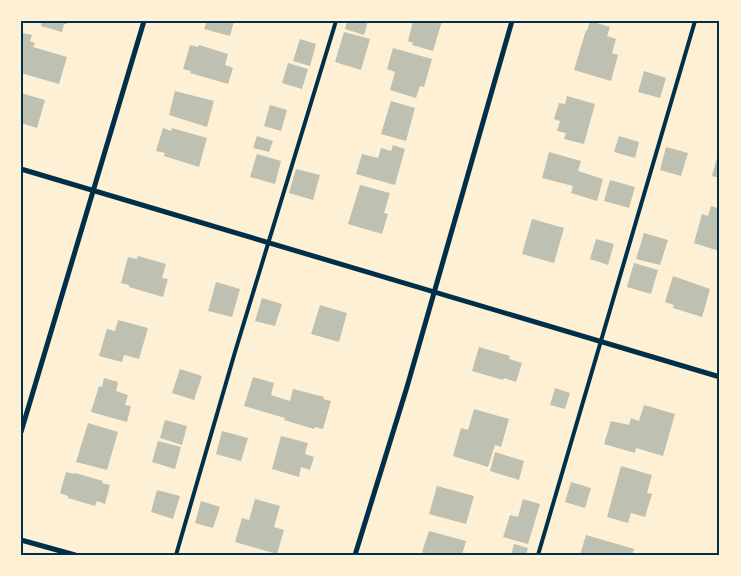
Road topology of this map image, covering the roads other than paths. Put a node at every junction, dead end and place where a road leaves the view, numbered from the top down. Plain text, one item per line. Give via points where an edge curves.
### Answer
1 (144, 21) edge
2 (336, 21) edge
3 (512, 21) edge
4 (695, 21) edge
5 (21, 169) edge
6 (93, 191) junction
7 (269, 243) junction
8 (434, 292) junction
9 (601, 342) junction
10 (720, 377) edge
11 (21, 432) edge
12 (21, 540) edge
13 (75, 555) edge
14 (176, 555) edge
15 (355, 555) edge
16 (538, 555) edge

1 - 6 street
2 - 7 lane
3 - 8 street
4 - 9 lane
5 - 6 street
6 - 7 street
6 - 11 street
7 - 8 street
7 - 14 lane
8 - 9 street
8 - 15 street
9 - 10 street
9 - 16 lane
12 - 13 street

